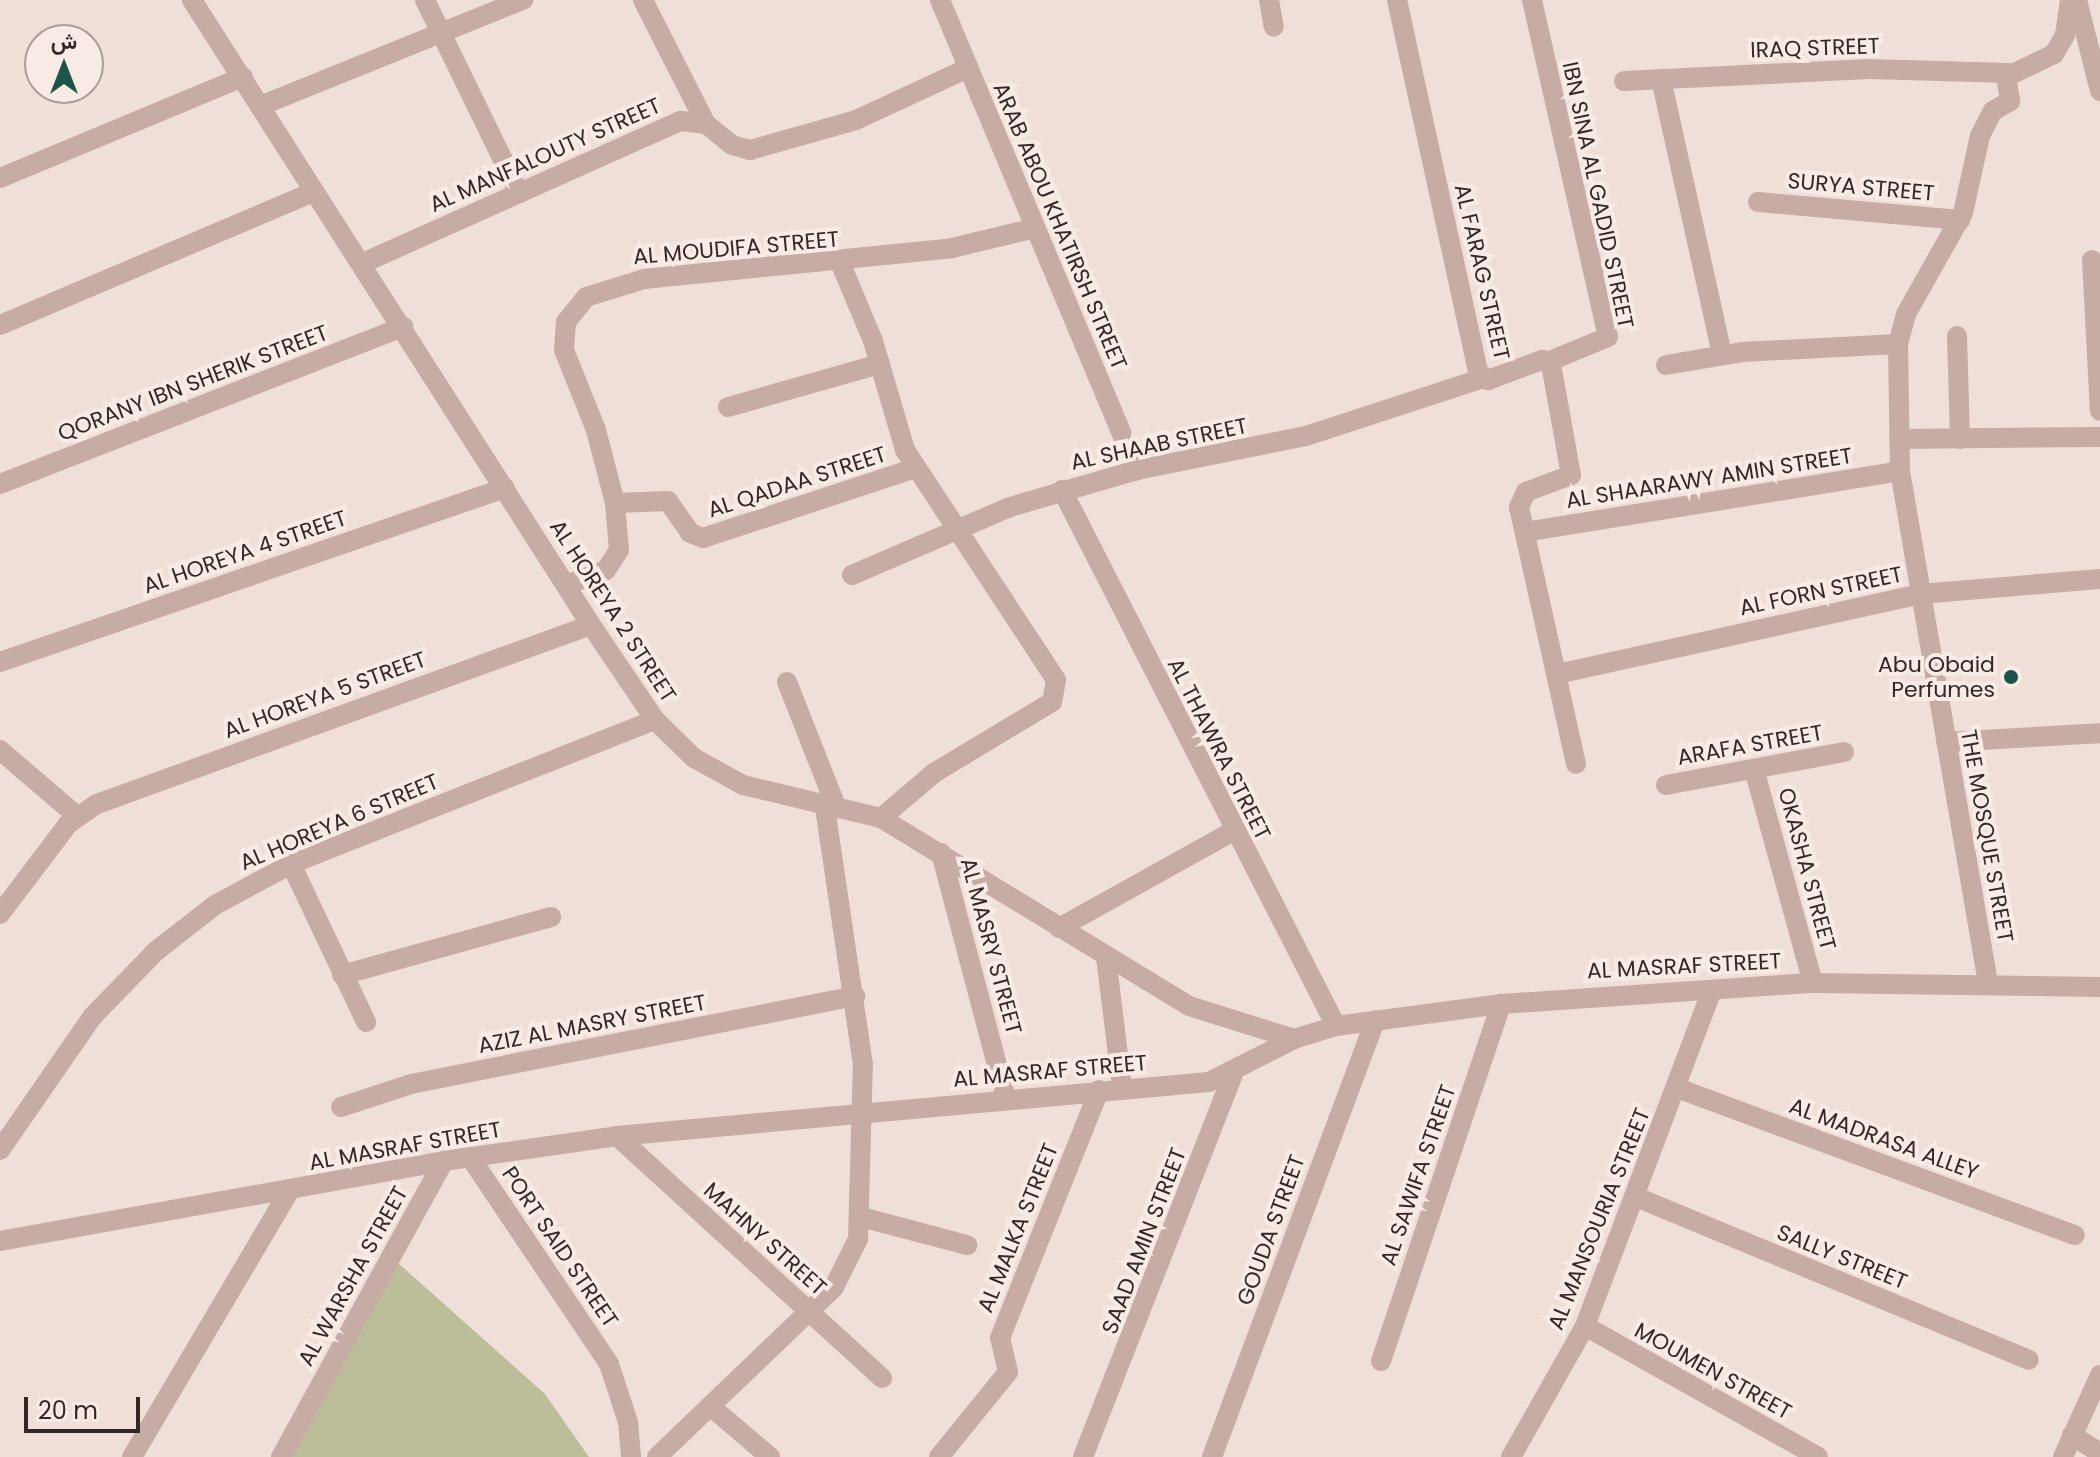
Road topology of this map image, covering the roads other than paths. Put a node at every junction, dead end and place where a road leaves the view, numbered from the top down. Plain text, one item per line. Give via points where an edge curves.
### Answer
1 (192, 0) edge
2 (425, 0) edge
3 (523, 0) edge
4 (643, 0) edge
5 (940, 0) edge
6 (1269, 0) edge
7 (1397, 0) edge
8 (1532, 0) edge
9 (2070, 0) edge
10 (2077, 0) edge
11 (1274, 27) dead end
12 (442, 35) junction
13 (968, 68) junction
14 (2008, 73) junction
15 (243, 77) junction
16 (1661, 79) junction
17 (1624, 81) dead end
18 (2100, 91) edge
19 (260, 106) junction
20 (706, 124) junction
21 (0, 178) edge
22 (314, 192) junction
23 (519, 193) junction
24 (1758, 202) dead end
25 (1960, 220) junction
26 (1035, 228) junction
27 (2092, 260) dead end
28 (840, 262) junction
29 (363, 263) junction
30 (0, 325) edge
31 (403, 327) junction
32 (1957, 336) dead end
33 (1898, 344) junction
34 (1722, 354) junction
35 (1550, 361) junction
36 (880, 364) junction
37 (1666, 365) dead end
38 (1483, 378) junction
39 (728, 407) dead end
40 (2100, 411) edge
41 (2100, 437) edge
42 (1899, 439) junction
43 (1960, 439) junction
44 (916, 468) junction
45 (1137, 470) junction
46 (1900, 471) junction
47 (0, 484) edge
48 (505, 488) junction
49 (1062, 490) junction
50 (615, 503) junction
51 (958, 527) junction
52 (1525, 532) junction
53 (852, 575) dead end
54 (2100, 579) edge
55 (566, 585) junction
56 (1920, 594) junction
57 (591, 625) junction
58 (0, 662) edge
59 (1557, 674) junction
60 (787, 682) dead end
61 (655, 720) junction
62 (2100, 733) edge
63 (1946, 742) junction
64 (0, 750) edge
65 (1844, 752) dead end
66 (1576, 764) dead end
67 (1754, 769) junction
68 (1666, 785) dead end
69 (831, 808) junction
70 (77, 816) junction
71 (881, 818) junction
72 (1233, 831) junction
73 (941, 853) junction
74 (291, 864) junction
75 (0, 914) edge
76 (551, 917) dead end
77 (1059, 928) junction
78 (1106, 957) junction
79 (342, 975) junction
80 (1813, 983) junction
81 (1988, 983) junction
82 (2100, 987) edge
83 (1712, 990) junction
84 (855, 996) junction
85 (1501, 1004) junction
86 (1375, 1020) junction
87 (366, 1022) dead end
88 (1336, 1026) junction
89 (1294, 1039) junction
90 (1233, 1074) junction
91 (1122, 1088) junction
92 (1677, 1088) junction
93 (1099, 1090) junction
94 (1006, 1099) junction
95 (341, 1107) dead end
96 (863, 1114) junction
97 (617, 1136) junction
98 (0, 1150) edge
99 (470, 1157) junction
100 (444, 1161) junction
101 (289, 1192) junction
102 (1636, 1197) junction
103 (861, 1217) junction
104 (2075, 1235) dead end
105 (0, 1241) edge
106 (967, 1245) dead end
107 (809, 1312) junction
108 (1585, 1326) junction
109 (2029, 1360) dead end
110 (1381, 1361) dead end
111 (2100, 1375) edge
112 (882, 1378) dead end
113 (710, 1406) junction
114 (2072, 1435) junction
115 (2100, 1453) edge
116 (132, 1457) edge
117 (281, 1457) edge
118 (631, 1457) edge
119 (657, 1457) edge
120 (770, 1457) edge
121 (939, 1457) edge
122 (1083, 1457) edge
123 (1212, 1457) edge
124 (1511, 1457) edge
125 (1818, 1457) edge
126 (2063, 1457) edge

1 - 15 street, AL HOREYA 2 STREET
2 - 12 street
3 - 12 street
4 - 20 street
5 - 13 street, ARAB ABOU KHATIRSH STREET
6 - 11 street
7 - 38 street, AL FARAG STREET
8 - 35 street, IBN SINA AL GADID STREET via 1608,337
9 - 14 street via 2065,35 2054,54
10 - 18 street
12 - 19 street
12 - 23 street
13 - 20 street via 856,120 750,150 732,145
13 - 26 street, ARAB ABOU KHATIRSH STREET
14 - 16 street, IRAQ STREET via 1869,69
14 - 25 street, THE MOSQUE STREET via 2010,101 1993,111 1980,136
15 - 19 street, AL HOREYA 2 STREET
15 - 21 street
16 - 17 street, IRAQ STREET
16 - 34 street
19 - 22 street, AL HOREYA 2 STREET
20 - 23 street, AL MANFALOUTY STREET via 681,121
22 - 29 street, AL HOREYA 2 STREET
22 - 30 street
23 - 29 street, AL MANFALOUTY STREET
24 - 25 street, SURYA STREET
25 - 33 street, THE MOSQUE STREET via 1906,314
26 - 28 street, AL MOUDIFA STREET via 952,248
26 - 45 street, ARAB ABOU KHATIRSH STREET
27 - 40 street
28 - 36 street
28 - 50 street, AL MOUDIFA STREET via 644,279 611,285 574,308 564,350
29 - 31 street, AL HOREYA 2 STREET
31 - 47 street, QORANY IBN SHERIK STREET
31 - 48 street, AL HOREYA 2 STREET
32 - 43 street
33 - 34 street
33 - 42 street, THE MOSQUE STREET
34 - 37 street
35 - 38 street, AL FARAG STREET
35 - 52 street via 1571,475 1526,492 1519,507
36 - 39 street
36 - 44 street via 898,432
38 - 45 street, AL SHAAB STREET via 1306,436
41 - 43 street
42 - 43 street
42 - 46 street, THE MOSQUE STREET
44 - 50 street, AL QADAA STREET via 703,538 690,533 668,501
44 - 51 street
45 - 49 street, AL SHAAB STREET
46 - 52 street, AL SHAARAWY AMIN STREET
46 - 56 street, THE MOSQUE STREET
48 - 55 street, AL HOREYA 2 STREET
48 - 58 street, AL HOREYA 4 STREET
49 - 51 street, AL SHAAB STREET
49 - 72 street, AL THAWRA STREET
50 - 55 street, AL MOUDIFA STREET via 619,550 612,565
51 - 53 street, AL SHAAB STREET
51 - 71 street via 1056,680 1056,696 921,782
52 - 59 street
54 - 56 street, AL FORN STREET
55 - 57 street, AL HOREYA 2 STREET
56 - 59 street, AL FORN STREET
56 - 63 street, THE MOSQUE STREET
57 - 61 street, AL HOREYA 2 STREET
57 - 70 street, AL HOREYA 5 STREET via 105,801
59 - 66 street
60 - 69 street
61 - 69 street, AL HOREYA 2 STREET via 716,773
61 - 74 street, AL HOREYA 6 STREET
62 - 63 street
63 - 81 street, THE MOSQUE STREET
64 - 70 street
65 - 67 street, ARAFA STREET
67 - 68 street, ARAFA STREET
67 - 80 street, OKASHA STREET
69 - 71 street, AL HOREYA 2 STREET
69 - 84 street
70 - 75 street
71 - 73 street, AL HOREYA 2 STREET
72 - 77 street
72 - 88 street, AL THAWRA STREET
73 - 77 street, AL HOREYA 2 STREET
73 - 94 street, AL MASRY STREET
74 - 79 street
74 - 98 street, AL HOREYA 6 STREET via 215,905 156,951 82,1030
76 - 79 street
77 - 78 street, AL HOREYA 2 STREET
78 - 89 street, AL HOREYA 2 STREET via 1189,1006
78 - 91 street
79 - 87 street
80 - 81 street, AL MASRAF STREET
80 - 83 street, AL MASRAF STREET
81 - 82 street, AL MASRAF STREET
83 - 85 street, AL MASRAF STREET
83 - 92 street, AL MANSOURIA STREET
84 - 95 street, AZIZ AL MASRY STREET via 394,1088
84 - 96 street
85 - 86 street, AL MASRAF STREET
85 - 110 street, AL SAWIFA STREET
86 - 88 street, AL MASRAF STREET
86 - 123 street, GOUDA STREET
88 - 89 street, AL MASRAF STREET
89 - 90 street, AL MASRAF STREET
90 - 91 street, AL MASRAF STREET via 1209,1082
90 - 122 street, SAAD AMIN STREET
91 - 93 street, AL MASRAF STREET
92 - 102 street, AL MANSOURIA STREET
92 - 104 street, AL MADRASA ALLEY
93 - 94 street, AL MASRAF STREET
93 - 121 street, AL MALKA STREET via 1000,1338 1008,1372
94 - 96 street, AL MASRAF STREET
96 - 97 street, AL MASRAF STREET
96 - 103 street
97 - 99 street, AL MASRAF STREET
97 - 107 street, MAHNY STREET
99 - 100 street, AL MASRAF STREET
99 - 118 street, PORT SAID STREET via 609,1364 628,1422
100 - 101 street, AL MASRAF STREET
100 - 117 street, AL WARSHA STREET
101 - 105 street, AL MASRAF STREET
101 - 116 street
102 - 108 street, AL MANSOURIA STREET
102 - 109 street, SALLY STREET
103 - 106 street
103 - 107 street via 844,1275
107 - 112 street, MAHNY STREET
107 - 113 street
108 - 124 street, AL MANSOURIA STREET
108 - 125 street, MOUMEN STREET
111 - 114 street
113 - 119 street
113 - 120 street
114 - 115 street
114 - 126 street

